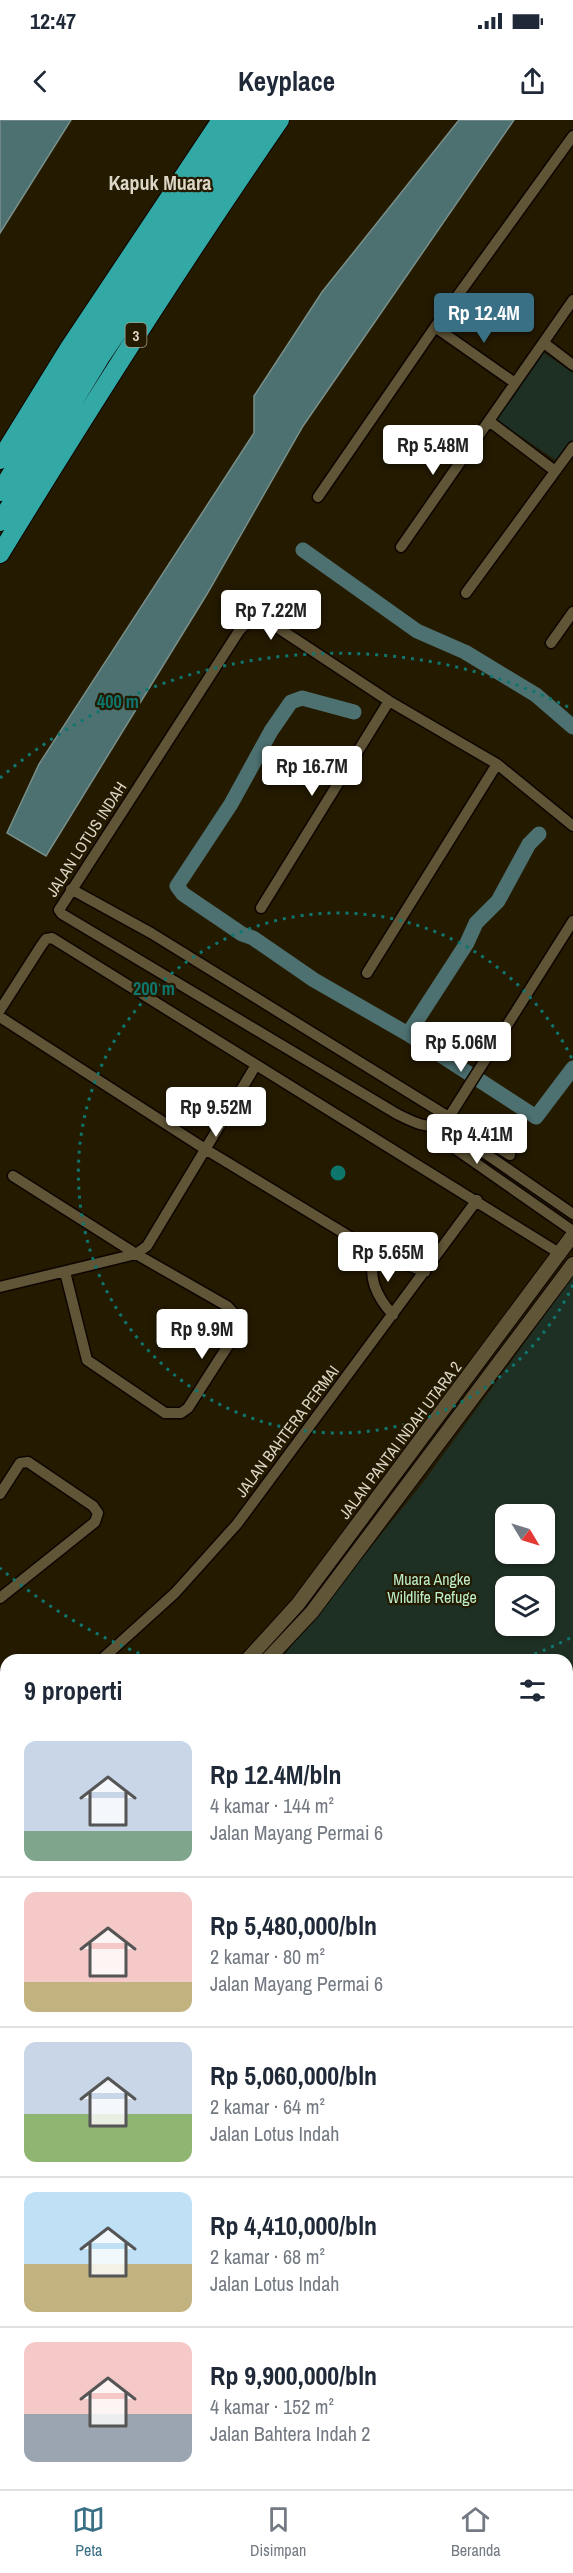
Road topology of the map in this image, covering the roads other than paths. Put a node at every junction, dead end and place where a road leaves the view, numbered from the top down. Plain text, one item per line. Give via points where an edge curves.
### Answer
1 (221, 120) edge
2 (241, 120) edge
3 (261, 120) edge
4 (279, 120) edge
5 (573, 136) edge
6 (573, 300) edge
7 (435, 327) junction
8 (543, 342) junction
9 (573, 365) edge
10 (515, 383) junction
11 (489, 421) junction
12 (573, 447) edge
13 (0, 460) edge
14 (555, 471) junction
15 (0, 492) edge
16 (318, 497) dead end
17 (0, 522) edge
18 (401, 547) dead end
19 (0, 554) edge
20 (466, 593) dead end
21 (573, 612) edge
22 (551, 644) dead end
23 (389, 701) junction
24 (497, 764) junction
25 (573, 826) edge
26 (72, 889) junction
27 (261, 908) dead end
28 (573, 921) edge
29 (367, 972) dead end
30 (0, 1010) edge
31 (0, 1017) edge
32 (256, 1065) junction
33 (441, 1126) junction
34 (206, 1149) junction
35 (510, 1155) dead end
36 (13, 1176) dead end
37 (477, 1200) junction
38 (573, 1214) edge
39 (573, 1233) edge
40 (375, 1252) junction
41 (560, 1253) junction
42 (136, 1254) junction
43 (573, 1264) edge
44 (65, 1272) junction
45 (426, 1272) junction
46 (0, 1287) edge
47 (393, 1315) junction
48 (0, 1494) edge
49 (0, 1598) edge
50 (108, 1654) edge
51 (252, 1654) edge
52 (273, 1654) edge

1 - 13 highway
2 - 15 highway, 3 via 86,352
3 - 17 highway, 3 via 100,358
4 - 19 highway, 3 via 117,364
5 - 7 street
6 - 8 street
7 - 10 street
7 - 16 street
8 - 9 street
8 - 10 street
10 - 11 street
11 - 14 street
11 - 18 street
12 - 14 street
14 - 20 street
21 - 22 street
23 - 24 street, JALAN LOTUS INDAH
23 - 26 street, JALAN LOTUS INDAH via 263,618 250,619
23 - 27 street
24 - 25 street, JALAN LOTUS INDAH
24 - 29 street
26 - 33 street via 151,933
26 - 33 street, JALAN LOTUS INDAH via 59,911 397,1114 417,1124
28 - 33 street
30 - 32 street via 41,946 49,939 55,940
31 - 34 street
32 - 34 street
32 - 37 street
33 - 35 street
33 - 38 street, JALAN LOTUS INDAH
33 - 39 street, JALAN LOTUS INDAH
34 - 40 street
34 - 42 street via 147,1246
36 - 42 street
37 - 41 street
37 - 45 street, JALAN BAHTERA PERMAI
39 - 41 street, JALAN PANTAI INDAH UTARA 2
40 - 45 street
40 - 47 street via 372,1281 381,1302
41 - 51 street, JALAN PANTAI INDAH UTARA 2 via 298,1604
42 - 44 street
42 - 44 street via 227,1306 238,1318 238,1330 182,1413 165,1413 87,1360
43 - 52 street, JALAN PANTAI INDAH UTARA 2 via 312,1612
44 - 46 street
45 - 47 street, JALAN BAHTERA PERMAI
47 - 50 street, JALAN BAHTERA PERMAI via 237,1524 175,1593
48 - 49 street via 20,1463 28,1462 98,1513 94,1522

